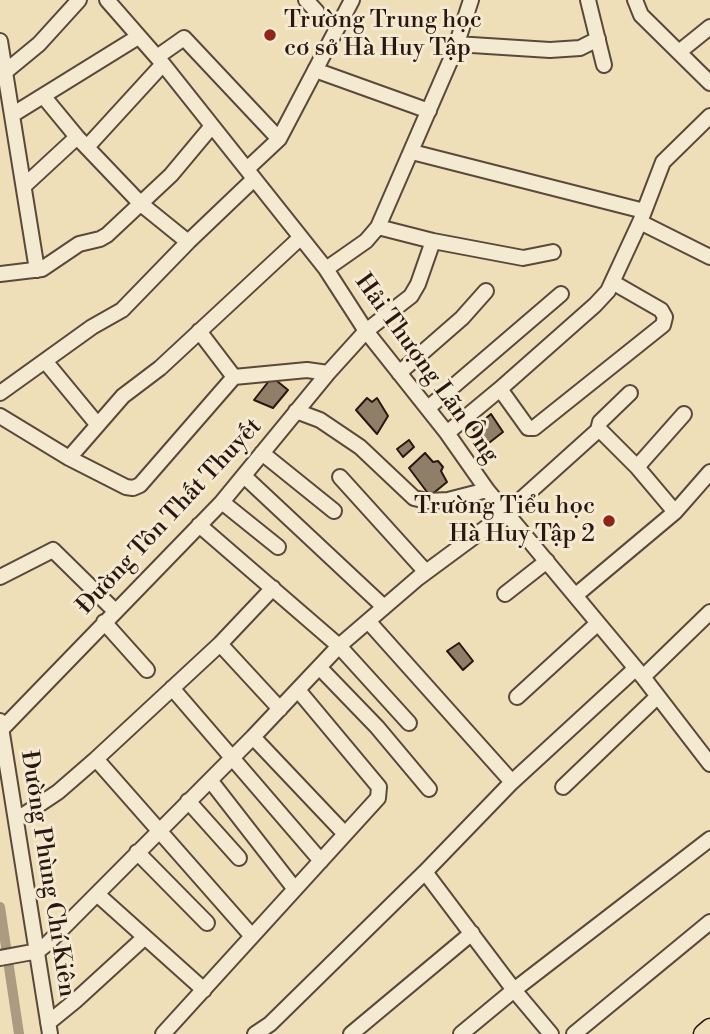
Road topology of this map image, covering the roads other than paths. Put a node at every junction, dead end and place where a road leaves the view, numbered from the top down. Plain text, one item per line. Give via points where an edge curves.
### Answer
1 (79, 0) edge
2 (107, 0) edge
3 (306, 0) edge
4 (471, 0) edge
5 (588, 0) edge
6 (635, 0) edge
7 (350, 1) edge
8 (317, 12) dead end
9 (710, 27) edge
10 (138, 37) junction
11 (598, 39) junction
12 (0, 41) edge
13 (456, 44) junction
14 (679, 52) junction
15 (160, 61) junction
16 (604, 65) dead end
17 (315, 70) junction
18 (5, 72) junction
19 (710, 83) edge
20 (44, 97) junction
21 (429, 111) junction
22 (12, 115) junction
23 (710, 116) edge
24 (212, 126) junction
25 (279, 139) junction
26 (82, 142) junction
27 (412, 152) junction
28 (250, 174) junction
29 (24, 186) junction
30 (141, 204) junction
31 (642, 216) junction
32 (378, 227) junction
33 (300, 238) junction
34 (433, 241) junction
35 (188, 242) junction
36 (553, 252) dead end
37 (710, 257) edge
38 (37, 270) junction
39 (326, 270) junction
40 (0, 274) edge
41 (614, 283) junction
42 (486, 291) dead end
43 (561, 294) dead end
44 (199, 331) junction
45 (366, 331) junction
46 (45, 360) junction
47 (328, 373) junction
48 (399, 373) junction
49 (234, 377) junction
50 (500, 389) junction
51 (0, 393) edge
52 (630, 393) dead end
53 (428, 408) junction
54 (296, 411) junction
55 (684, 414) dead end
56 (0, 416) edge
57 (97, 424) junction
58 (598, 430) junction
59 (447, 433) junction
60 (262, 453) junction
61 (69, 458) junction
62 (636, 467) junction
63 (710, 472) edge
64 (244, 476) junction
65 (340, 477) dead end
66 (487, 490) junction
67 (222, 502) junction
68 (334, 511) dead end
69 (675, 512) junction
70 (506, 513) junction
71 (199, 524) junction
72 (278, 548) dead end
73 (547, 561) junction
74 (426, 572) junction
75 (0, 577) edge
76 (272, 588) junction
77 (505, 594) dead end
78 (576, 595) junction
79 (384, 607) junction
80 (115, 611) junction
81 (710, 612) edge
82 (368, 621) junction
83 (104, 622) junction
84 (598, 623) junction
85 (220, 644) junction
86 (339, 646) junction
87 (319, 667) junction
88 (147, 670) dead end
89 (639, 673) junction
90 (172, 688) junction
91 (298, 690) junction
92 (517, 697) dead end
93 (657, 697) junction
94 (279, 709) junction
95 (409, 723) dead end
96 (0, 727) edge
97 (253, 737) junction
98 (233, 757) junction
99 (96, 759) junction
100 (710, 764) edge
101 (210, 780) junction
102 (512, 782) junction
103 (563, 787) dead end
104 (429, 789) dead end
105 (188, 801) junction
106 (16, 820) junction
107 (159, 830) junction
108 (345, 834) junction
109 (710, 839) edge
110 (137, 852) junction
111 (239, 858) dead end
112 (321, 861) junction
113 (425, 872) junction
114 (295, 888) junction
115 (97, 894) junction
116 (710, 922) edge
117 (206, 923) dead end
118 (472, 933) junction
119 (251, 935) junction
120 (145, 937) junction
121 (32, 952) junction
122 (0, 958) edge
123 (204, 990) junction
124 (514, 990) junction
125 (49, 1028) edge
126 (710, 1028) edge
127 (274, 1029) edge
128 (163, 1034) edge
129 (255, 1034) edge
130 (351, 1034) edge
131 (461, 1034) edge
132 (551, 1034) edge
133 (574, 1034) edge
134 (703, 1034) edge

1 - 18 street via 39,44
2 - 10 street, Hải Thượng Lãn Ông
3 - 8 street
4 - 13 street
5 - 11 street
6 - 14 street via 641,15
7 - 17 street
9 - 14 street
10 - 15 street, Hải Thượng Lãn Ông
10 - 20 street
11 - 13 street via 580,48 550,50
11 - 16 street
12 - 18 street
13 - 21 street
14 - 19 street
15 - 24 street, Hải Thượng Lãn Ông
15 - 25 street via 184,38
15 - 26 street
17 - 21 street
17 - 25 street
18 - 22 street
20 - 22 street
20 - 26 street
21 - 27 street
22 - 29 street
23 - 31 street via 663,162
24 - 28 street, Hải Thượng Lãn Ông
24 - 30 street
25 - 28 street
26 - 29 street
26 - 30 street
27 - 31 street
27 - 32 street
28 - 33 street, Hải Thượng Lãn Ông
28 - 35 street
29 - 38 street
30 - 35 street
30 - 38 street via 104,237 79,244
31 - 37 street
31 - 41 street
32 - 34 street
32 - 39 street
33 - 39 street, Hải Thượng Lãn Ông
33 - 44 street
34 - 36 street via 523,258
34 - 45 street, Đường Tôn Thất Thuyết via 411,296
35 - 46 street via 122,310
38 - 40 street
39 - 45 street, Hải Thượng Lãn Ông
41 - 50 street
41 - 50 street via 661,310 663,325 534,428 528,428
42 - 48 street via 463,318
43 - 53 street
44 - 49 street
44 - 57 street
45 - 47 street, Đường Tôn Thất Thuyết
45 - 48 street, Hải Thượng Lãn Ông
46 - 51 street
46 - 57 street
47 - 49 street via 307,370
47 - 54 street, Đường Tôn Thất Thuyết
48 - 53 street, Hải Thượng Lãn Ông
49 - 61 street via 137,487 126,487
50 - 59 street
52 - 58 street via 600,422
53 - 59 street, Hải Thượng Lãn Ông
54 - 60 street, Đường Tôn Thất Thuyết
54 - 66 street via 320,420 360,447 414,498 448,500
55 - 62 street
56 - 61 street
57 - 61 street
58 - 62 street
58 - 70 street
59 - 66 street, Hải Thượng Lãn Ông
60 - 64 street, Đường Tôn Thất Thuyết
60 - 68 street
62 - 69 street
63 - 69 street
64 - 67 street, Đường Tôn Thất Thuyết
64 - 79 street
65 - 74 street
66 - 70 street, Hải Thượng Lãn Ông
67 - 71 street, Đường Tôn Thất Thuyết
67 - 72 street
69 - 78 street
70 - 73 street, Hải Thượng Lãn Ông
70 - 74 street
71 - 76 street
71 - 80 street, Đường Tôn Thất Thuyết
73 - 77 street
73 - 78 street, Hải Thượng Lãn Ông
74 - 79 street
75 - 80 street via 53,550
76 - 85 street
76 - 86 street
78 - 84 street, Hải Thượng Lãn Ông
79 - 82 street
80 - 83 street, Đường Tôn Thất Thuyết
81 - 89 street
82 - 86 street
82 - 102 street
83 - 88 street
83 - 96 street, Đường Tôn Thất Thuyết
84 - 89 street, Hải Thượng Lãn Ông
84 - 92 street
85 - 90 street
85 - 94 street
86 - 87 street
86 - 95 street
87 - 91 street
87 - 104 street
89 - 93 street, Hải Thượng Lãn Ông
89 - 102 street
90 - 98 street
90 - 99 street
91 - 94 street
91 - 108 street via 380,791
93 - 100 street, Hải Thượng Lãn Ông
93 - 103 street
94 - 97 street
96 - 106 street, Đường Phùng Chí Kiên
97 - 98 street
97 - 108 street
98 - 101 street
98 - 112 street
99 - 106 street
99 - 107 street
101 - 105 street
101 - 114 street
102 - 113 street
105 - 107 street
105 - 111 street
106 - 121 street, Đường Phùng Chí Kiên
107 - 110 street
107 - 119 street
108 - 112 street
109 - 124 street
110 - 115 street
110 - 117 street
112 - 114 street
113 - 118 street
113 - 127 street
114 - 119 street
115 - 120 street
115 - 121 street via 47,944
116 - 133 street
118 - 124 street
118 - 130 street
119 - 123 street
120 - 123 street
120 - 125 street
121 - 122 street
121 - 125 street, Đường Phùng Chí Kiên
123 - 128 street
124 - 131 street
124 - 132 street
126 - 134 main road
127 - 129 street

